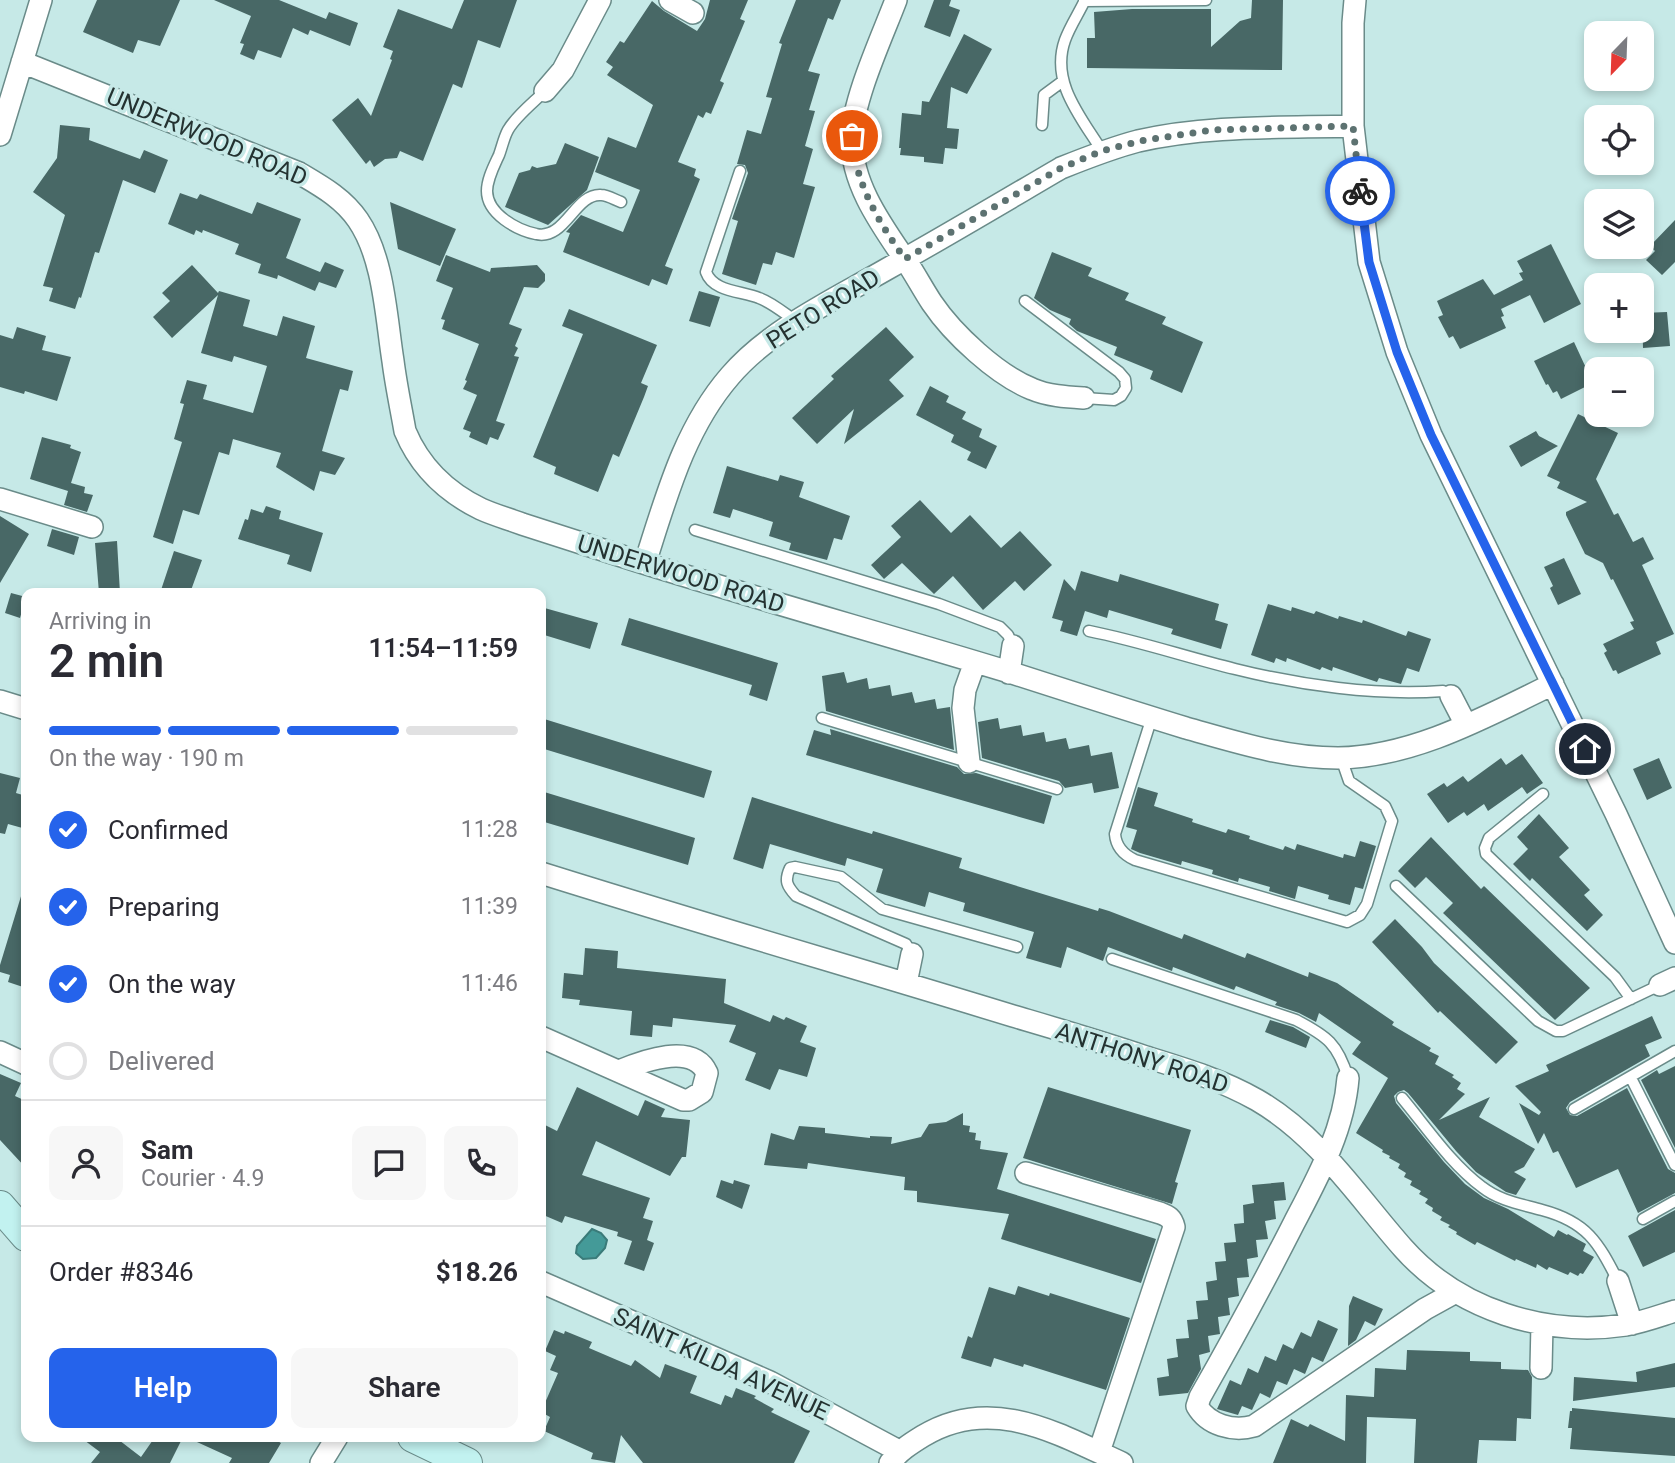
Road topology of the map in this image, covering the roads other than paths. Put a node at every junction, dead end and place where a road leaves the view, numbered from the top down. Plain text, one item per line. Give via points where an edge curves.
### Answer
1 (41, 0) edge
2 (600, 0) edge
3 (670, 0) edge
4 (896, 0) edge
5 (1206, 0) edge
6 (1355, 0) edge
7 (1085, 1) edge
8 (1157, 1) edge
9 (693, 13) dead end
10 (22, 62) junction
11 (1063, 81) junction
12 (545, 91) joint
13 (1042, 125) dead end
14 (1353, 126) junction
15 (0, 135) edge
16 (1102, 151) junction
17 (740, 171) dead end
18 (621, 202) dead end
19 (905, 259) junction
20 (1025, 301) dead end
21 (797, 322) junction
22 (1084, 398) joint
23 (0, 499) edge
24 (92, 527) dead end
25 (695, 530) dead end
26 (645, 563) junction
27 (1090, 631) dead end
28 (1013, 646) joint
29 (975, 662) junction
30 (1009, 673) junction
31 (1553, 684) junction
32 (1451, 696) joint
33 (0, 701) edge
34 (21, 707) edge
35 (1152, 717) junction
36 (822, 719) dead end
37 (1466, 724) junction
38 (1341, 758) junction
39 (969, 762) junction
40 (1057, 789) dead end
41 (1543, 794) dead end
42 (546, 875) edge
43 (1396, 886) dead end
44 (1675, 943) edge
45 (1017, 947) dead end
46 (912, 954) joint
47 (1112, 959) dead end
48 (1667, 982) edge
49 (906, 983) junction
50 (1631, 999) junction
51 (546, 1039) edge
52 (1675, 1051) edge
53 (0, 1052) edge
54 (21, 1062) edge
55 (619, 1071) dead end
56 (1348, 1078) joint
57 (1631, 1079) junction
58 (1402, 1098) dead end
59 (1574, 1109) dead end
60 (1327, 1158) junction
61 (1675, 1165) edge
62 (1026, 1173) dead end
63 (1675, 1201) edge
64 (0, 1206) edge
65 (1643, 1219) dead end
66 (21, 1230) edge
67 (1618, 1281) joint
68 (546, 1284) edge
69 (1454, 1293) junction
70 (1675, 1311) edge
71 (1542, 1324) junction
72 (1632, 1324) junction
73 (1541, 1368) dead end
74 (334, 1442) edge
75 (423, 1442) edge
76 (1098, 1452) junction
77 (895, 1457) edge
78 (321, 1463) edge
79 (467, 1463) edge
80 (1122, 1463) edge

1 - 10 street
2 - 12 street via 563,70
3 - 9 street
4 - 19 street via 859,101 852,136 853,157 864,190
5 - 8 lane
6 - 14 street
7 - 8 lane
7 - 11 lane via 1065,41
10 - 15 street
10 - 26 street, UNDERWOOD ROAD via 299,173 344,203 358,220 372,251 405,431 427,470 447,489 482,510
11 - 13 lane via 1044,95
11 - 16 lane
12 - 18 lane via 509,128 488,183 488,198 494,208 519,229 546,236 593,196
14 - 16 street, PETO ROAD via 1212,130
14 - 31 street via 1369,262 1397,352 1431,435
16 - 19 street, PETO ROAD via 1061,168
17 - 21 lane via 706,272 723,287 761,298
19 - 21 street, PETO ROAD
19 - 22 street via 932,303 958,336 979,353 1032,389
20 - 22 lane via 1125,379 1126,388 1119,398
21 - 26 street, PETO ROAD via 730,375 710,403 677,464
23 - 24 street
25 - 28 lane via 939,604 1000,627
26 - 29 street, UNDERWOOD ROAD
27 - 32 lane via 1260,674 1373,692 1443,691
28 - 30 street
29 - 30 street, UNDERWOOD ROAD
29 - 39 street via 963,708
30 - 35 street, UNDERWOOD ROAD
31 - 37 street, UNDERWOOD ROAD
31 - 44 street
32 - 37 street
33 - 34 street
35 - 38 street, UNDERWOOD ROAD via 1262,750
35 - 38 lane via 1115,834 1123,852 1135,860 1347,922 1367,904 1392,821 1385,806 1349,781
36 - 39 lane
37 - 38 street, UNDERWOOD ROAD via 1414,746
39 - 40 lane
41 - 50 lane via 1489,838 1486,854 1615,976
42 - 49 street, ANTHONY ROAD
43 - 50 lane via 1546,1028 1563,1031
45 - 46 lane via 882,909 841,877 790,868 785,881 796,896 906,944
46 - 49 street
47 - 56 lane via 1296,1020 1332,1043
48 - 50 lane
49 - 60 street, ANTHONY ROAD via 1229,1085 1286,1118
51 - 55 street
52 - 57 lane
53 - 54 street
56 - 60 street
57 - 59 lane
57 - 61 lane
58 - 67 lane via 1481,1187 1499,1198 1580,1226 1600,1247
60 - 69 street, ANTHONY ROAD via 1404,1250
60 - 69 street via 1200,1397 1197,1406 1201,1412 1235,1429 1254,1426
62 - 76 street via 1160,1213 1173,1222
63 - 65 lane
64 - 66 street
67 - 72 street
68 - 77 street, SAINT KILDA AVENUE via 770,1382
69 - 71 street, ANTHONY ROAD
70 - 72 street, ANTHONY ROAD
71 - 72 street, ANTHONY ROAD via 1564,1328
71 - 73 street
74 - 78 street
75 - 79 street
76 - 77 street via 1022,1421 995,1417 933,1430
76 - 80 street

